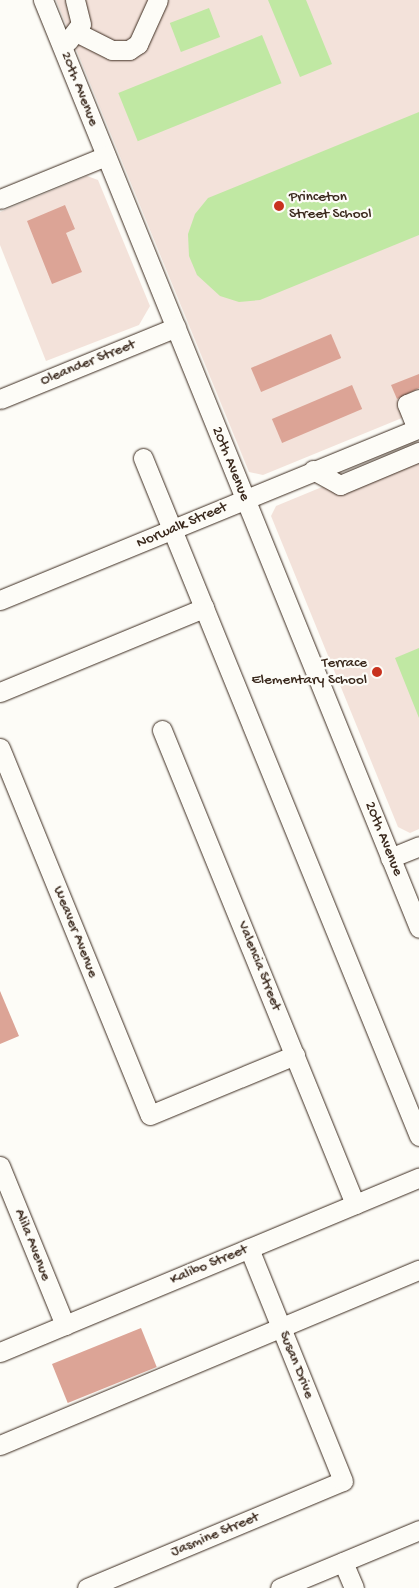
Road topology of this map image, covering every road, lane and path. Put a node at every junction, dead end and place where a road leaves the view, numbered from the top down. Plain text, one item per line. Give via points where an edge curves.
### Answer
1 (43, 0) edge
2 (75, 0) edge
3 (158, 0) edge
4 (76, 32) junction
5 (62, 47) junction
6 (106, 156) junction
7 (0, 199) edge
8 (176, 327) junction
9 (0, 399) edge
10 (419, 400) edge
11 (418, 428) edge
12 (419, 452) edge
13 (143, 458) dead end
14 (314, 470) junction
15 (244, 498) junction
16 (172, 530) junction
17 (0, 600) edge
18 (204, 608) junction
19 (0, 692) edge
20 (162, 730) dead end
21 (0, 748) edge
22 (419, 846) edge
23 (390, 858) junction
24 (419, 928) edge
25 (295, 1055) junction
26 (419, 1136) edge
27 (1, 1173) edge
28 (419, 1178) edge
29 (355, 1204) junction
30 (249, 1248) junction
31 (419, 1270) edge
32 (65, 1325) junction
33 (281, 1328) junction
34 (0, 1352) edge
35 (0, 1445) edge
36 (344, 1481) joint
37 (419, 1530) edge
38 (343, 1562) junction
39 (87, 1588) edge
40 (280, 1588) edge
41 (354, 1588) edge

1 - 5 street, 20th Avenue
2 - 4 street via 81,24
3 - 4 street via 138,44 128,50 112,50
4 - 5 street
5 - 6 street, 20th Avenue
6 - 7 street
6 - 8 street, 20th Avenue
8 - 9 street, Oleander Street
8 - 15 street, 20th Avenue
10 - 11 street via 407,404
11 - 14 street, Norwalk Street
12 - 14 street via 340,485
13 - 16 street
14 - 15 street, Norwalk Street
15 - 16 street, Norwalk Street
15 - 23 street, 20th Avenue
16 - 17 street, Norwalk Street
16 - 18 street
18 - 19 street
18 - 26 street
20 - 25 street, Valencia Street
21 - 25 street, Weaver Avenue via 150,1115
22 - 23 street
23 - 24 street, 20th Avenue
25 - 29 street, Valencia Street
27 - 32 street, Alila Avenue
28 - 29 street, Kalibo Street
29 - 30 street, Kalibo Street
30 - 32 street, Kalibo Street
30 - 33 street, Susan Drive
31 - 33 street
32 - 34 street, Kalibo Street
33 - 35 street
33 - 36 street, Susan Drive
36 - 39 street, Jasmine Street
37 - 38 street
38 - 40 street
38 - 41 street

